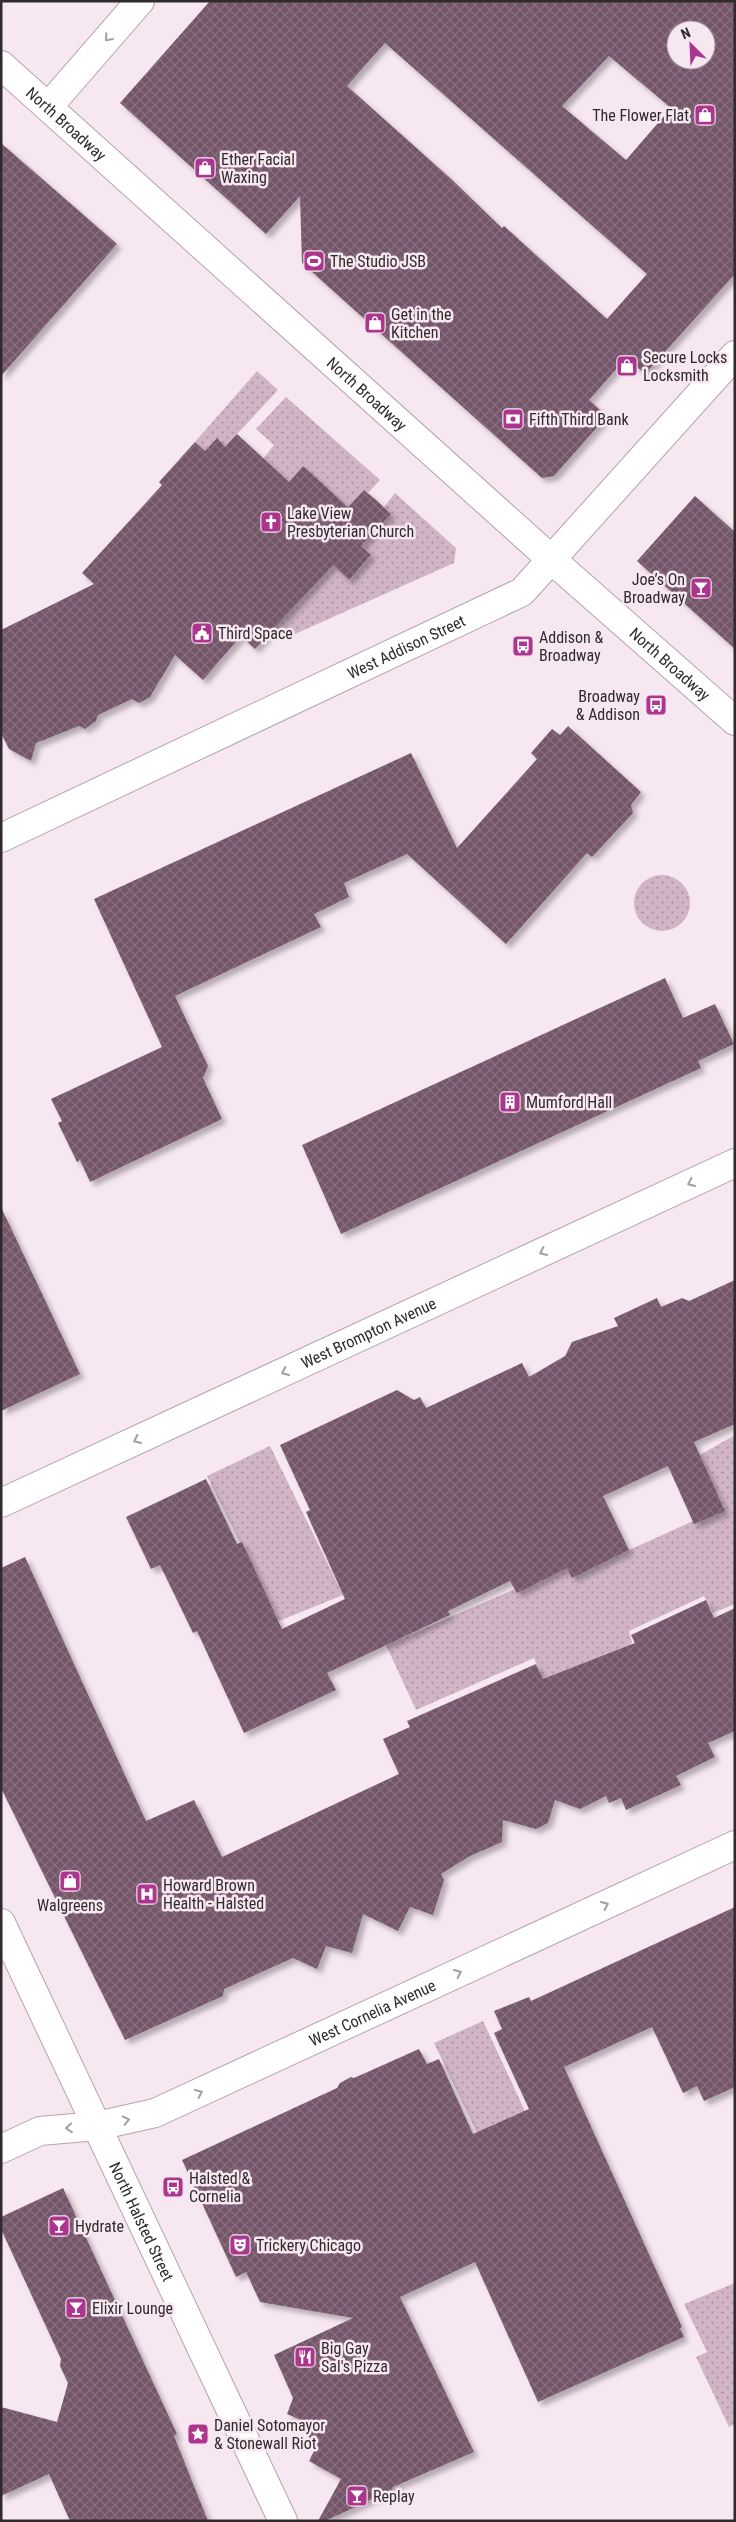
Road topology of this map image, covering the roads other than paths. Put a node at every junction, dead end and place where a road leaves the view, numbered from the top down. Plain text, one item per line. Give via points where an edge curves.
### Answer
1 (140, 1) edge
2 (1, 65) edge
3 (48, 107) junction
4 (735, 354) edge
5 (552, 560) junction
6 (735, 721) edge
7 (1, 838) edge
8 (735, 1163) edge
9 (1, 1503) edge
10 (735, 1845) edge
11 (1, 1923) edge
12 (97, 2126) junction
13 (1, 2149) edge
14 (283, 2521) edge

1 -> 3 street
2 - 3 street, North Broadway
3 - 5 street, North Broadway
4 - 5 street, West Addison Street
5 - 6 street, North Broadway
5 - 7 street, West Addison Street via 522,592
8 -> 9 street, West Brompton Avenue
12 -> 10 street, West Cornelia Avenue via 155,2113
11 - 12 street, North Halsted Street
12 -> 13 street, West Cornelia Avenue via 40,2131
12 - 14 street, North Halsted Street

